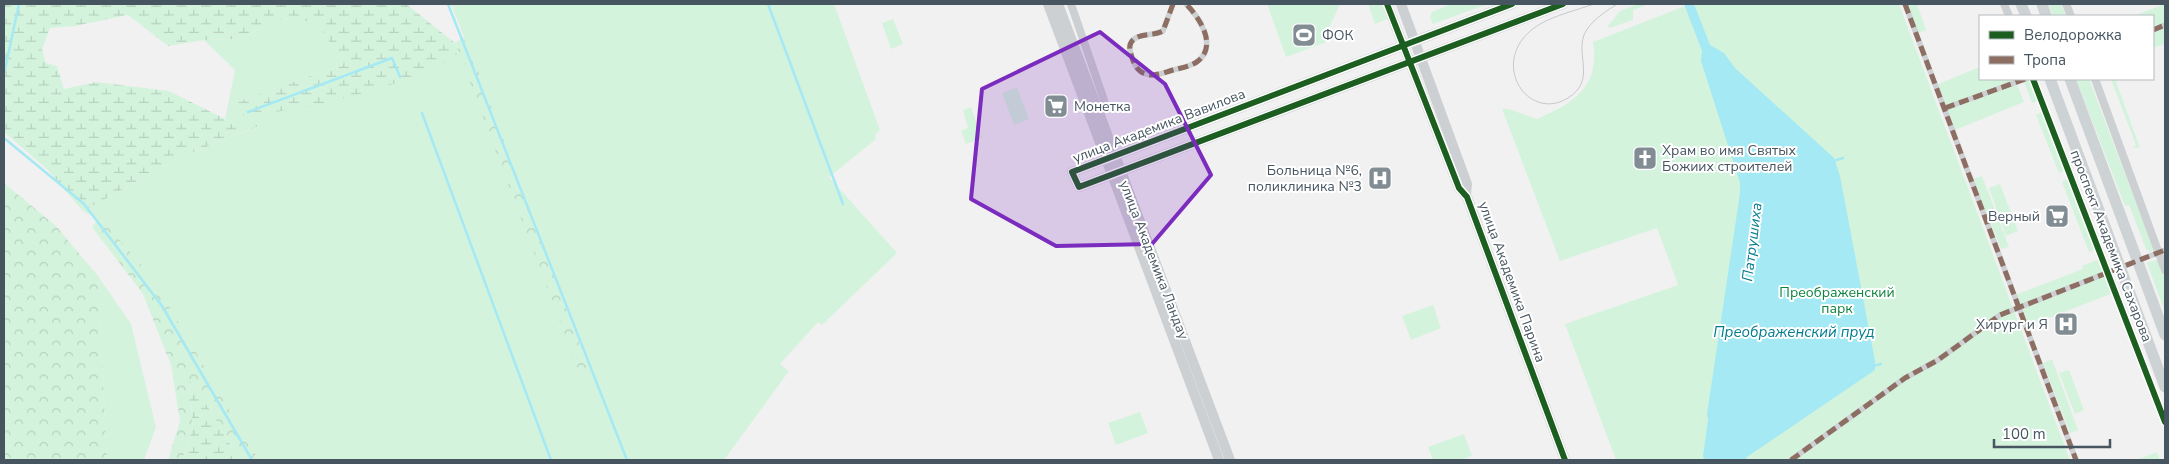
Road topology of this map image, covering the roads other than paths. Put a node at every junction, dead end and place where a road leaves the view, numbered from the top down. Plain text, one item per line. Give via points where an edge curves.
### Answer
1 (1048, 4) edge
2 (1058, 4) edge
3 (1071, 4) edge
4 (1173, 4) edge
5 (1186, 4) edge
6 (1387, 4) edge
7 (1401, 4) edge
8 (1512, 4) edge
9 (1562, 4) edge
10 (1905, 4) edge
11 (1415, 40) junction
12 (1403, 44) junction
13 (1421, 57) junction
14 (1409, 61) junction
15 (2023, 80) edge
16 (2033, 80) edge
17 (2050, 80) edge
18 (2070, 80) edge
19 (2094, 80) edge
20 (1946, 108) junction
21 (1100, 115) junction
22 (1111, 157) junction
23 (1116, 172) junction
24 (1466, 194) junction
25 (2162, 251) edge
26 (2138, 260) junction
27 (2121, 266) junction
28 (2165, 270) edge
29 (2107, 271) junction
30 (2018, 306) junction
31 (2165, 335) edge
32 (2165, 387) edge
33 (2165, 422) edge
34 (1219, 460) edge
35 (1230, 460) edge
36 (1565, 460) edge
37 (1791, 460) edge
38 (2076, 460) edge

1 - 22 street, улица Академика Ландау
2 - 21 street, улица Академика Ландау
3 - 21 street via 1104,100
4 - 5 street via 1163,31 1130,43 1133,60 1139,70 1147,74 1157,75 1185,67 1198,61 1205,53 1207,39 1203,26
6 - 12 street, улица Академика Парина
7 - 11 street, улица Академика Парина
8 - 11 street, улица Академика Вавилова
9 - 13 street, улица Академика Вавилова
10 - 20 street
11 - 12 street, улица Академика Вавилова
11 - 13 street, улица Академика Парина
12 - 14 street, улица Академика Парина
12 - 22 street, улица Академика Вавилова
13 - 14 street, улица Академика Вавилова
13 - 24 street, улица Академика Парина via 1467,184
14 - 23 street, улица Академика Вавилова
14 - 24 street, улица Академика Парина via 1459,188
15 - 20 street
16 - 29 street, проспект Академика Сахарова
17 - 27 main road, проспект Академика Сахарова
18 - 26 main road, проспект Академика Сахарова
19 - 25 street
20 - 30 street
21 - 22 street, улица Академика Ландау
22 - 23 street, улица Академика Ландау
22 - 23 street, улица Академика Вавилова via 1072,172 1078,186
23 - 34 street, улица Академика Ландау
23 - 35 street, улица Академика Ландау
24 - 36 street, улица Академика Парина
25 - 26 street
25 - 28 street
26 - 27 street
26 - 31 main road, проспект Академика Сахарова
27 - 29 street
27 - 32 main road, проспект Академика Сахарова
29 - 30 street
29 - 33 street, проспект Академика Сахарова
30 - 37 street via 2000,315 1938,360 1905,378
30 - 38 street

